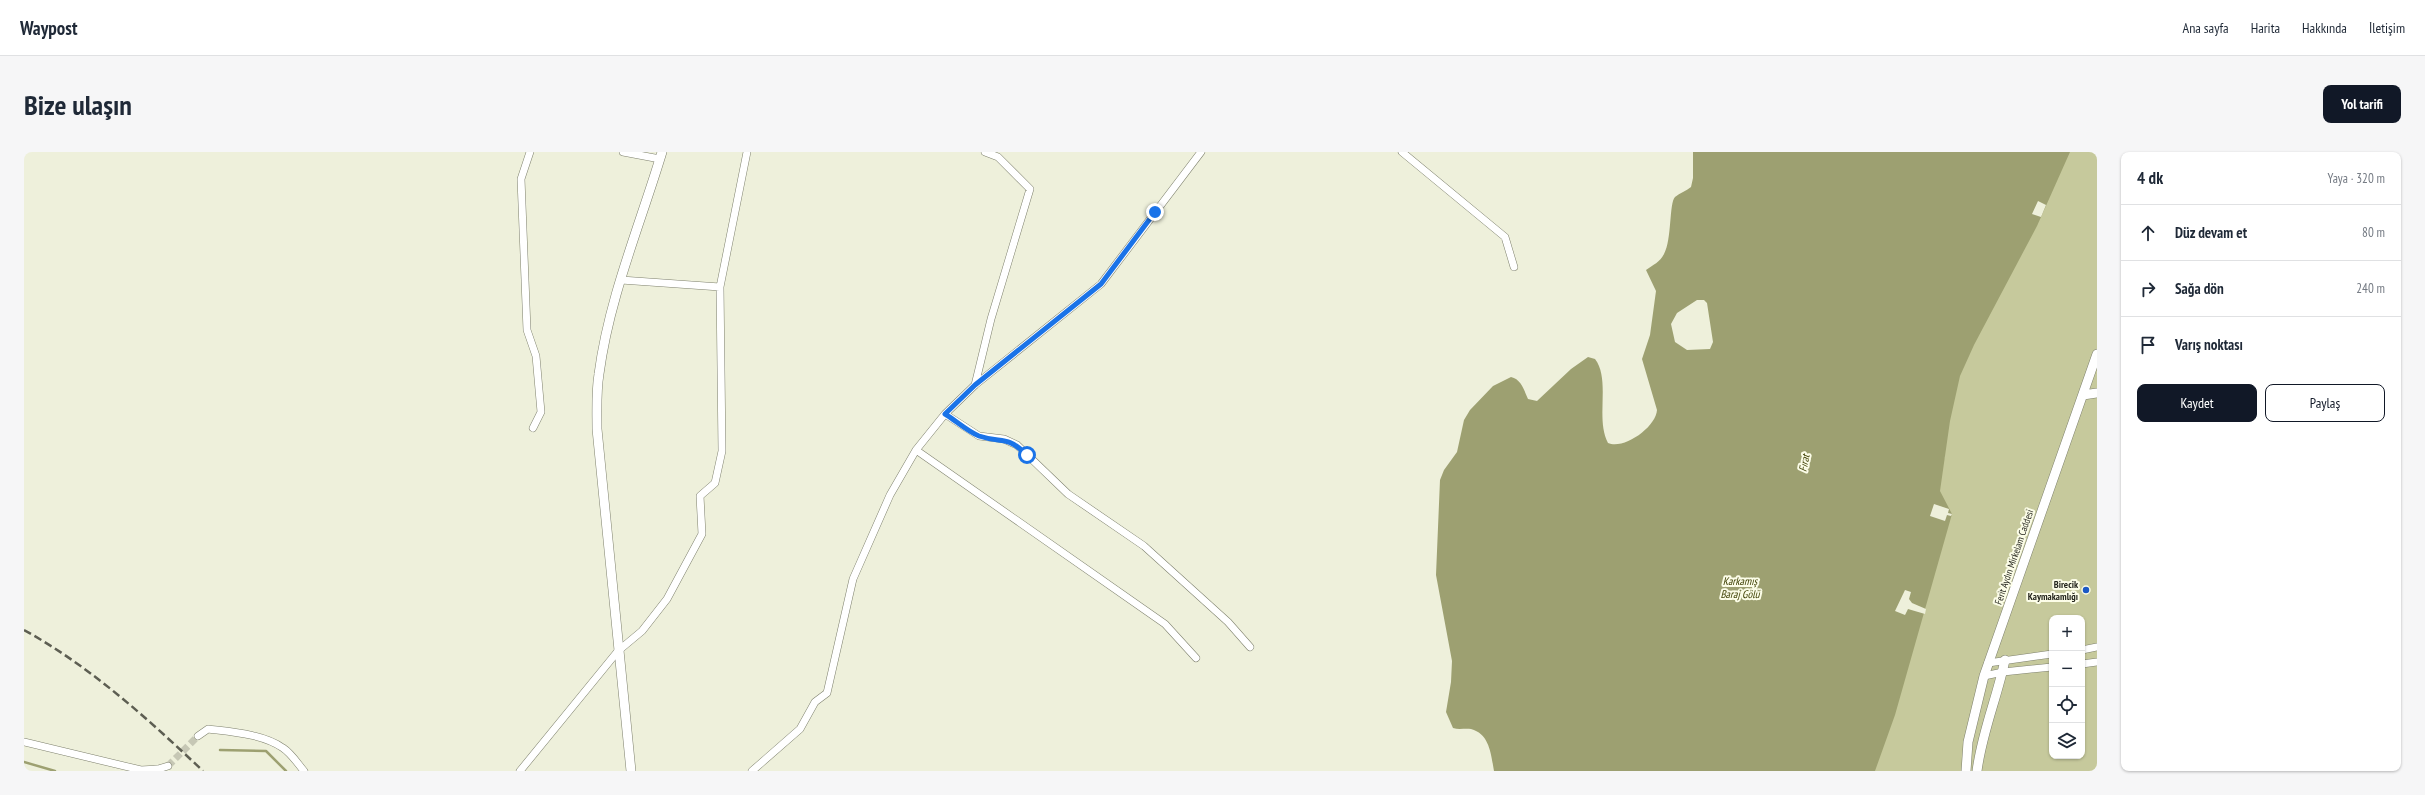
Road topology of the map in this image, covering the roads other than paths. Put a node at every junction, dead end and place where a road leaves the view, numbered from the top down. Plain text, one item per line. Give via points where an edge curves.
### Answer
1 (530, 152) edge
2 (623, 152) edge
3 (747, 152) edge
4 (985, 152) edge
5 (1200, 152) edge
6 (1402, 152) edge
7 (661, 156) edge
8 (1514, 267) dead end
9 (621, 280) junction
10 (720, 287) junction
11 (2097, 354) edge
12 (2092, 381) edge
13 (975, 385) junction
14 (2097, 393) edge
15 (2083, 395) junction
16 (945, 414) junction
17 (533, 428) dead end
18 (916, 450) junction
19 (1250, 647) dead end
20 (2097, 648) edge
21 (2085, 650) edge
22 (618, 651) junction
23 (2049, 654) edge
24 (1196, 658) dead end
25 (2005, 660) junction
26 (2097, 662) edge
27 (1988, 663) junction
28 (2085, 664) edge
29 (2049, 667) edge
30 (2003, 672) junction
31 (1984, 676) junction
32 (198, 736) tunnel mouth
33 (24, 742) edge
34 (168, 766) tunnel mouth
35 (304, 771) edge
36 (520, 771) edge
37 (631, 771) edge
38 (752, 771) edge
39 (1966, 771) edge
40 (1977, 771) edge

1 - 17 street via 521,179 527,330 536,356 541,412
2 - 7 street
3 - 10 street
4 - 13 street via 998,158 1030,189 991,319
5 - 13 street via 1101,284
6 - 8 street via 1505,237
7 - 9 street
9 - 10 street
9 - 22 street via 603,346 597,409
10 - 22 street via 722,451 715,483 700,496 702,534 667,599 642,631
11 - 12 street, Ferit Aydın Mirkelam Caddesi
12 - 15 street, Ferit Aydın Mirkelam Caddesi
13 - 16 street
14 - 15 street
15 - 27 street, Ferit Aydın Mirkelam Caddesi
16 - 18 street
16 - 19 street via 979,436 1004,439 1017,445 1068,494 1144,546 1228,622
18 - 24 street via 1165,624
18 - 38 street via 890,495 853,579 826,693 815,702 800,729
20 - 21 street
22 - 36 street
22 - 37 street
23 - 25 street
25 - 27 street
25 - 30 street
26 - 28 street
27 - 31 street, Ferit Aydın Mirkelam Caddesi
29 - 30 street
30 - 31 street
30 - 40 street via 1987,722
31 - 39 street, Ferit Aydın Mirkelam Caddesi via 1968,742
32 - 35 street via 208,729 233,732 271,742 284,748
33 - 34 street via 141,770

